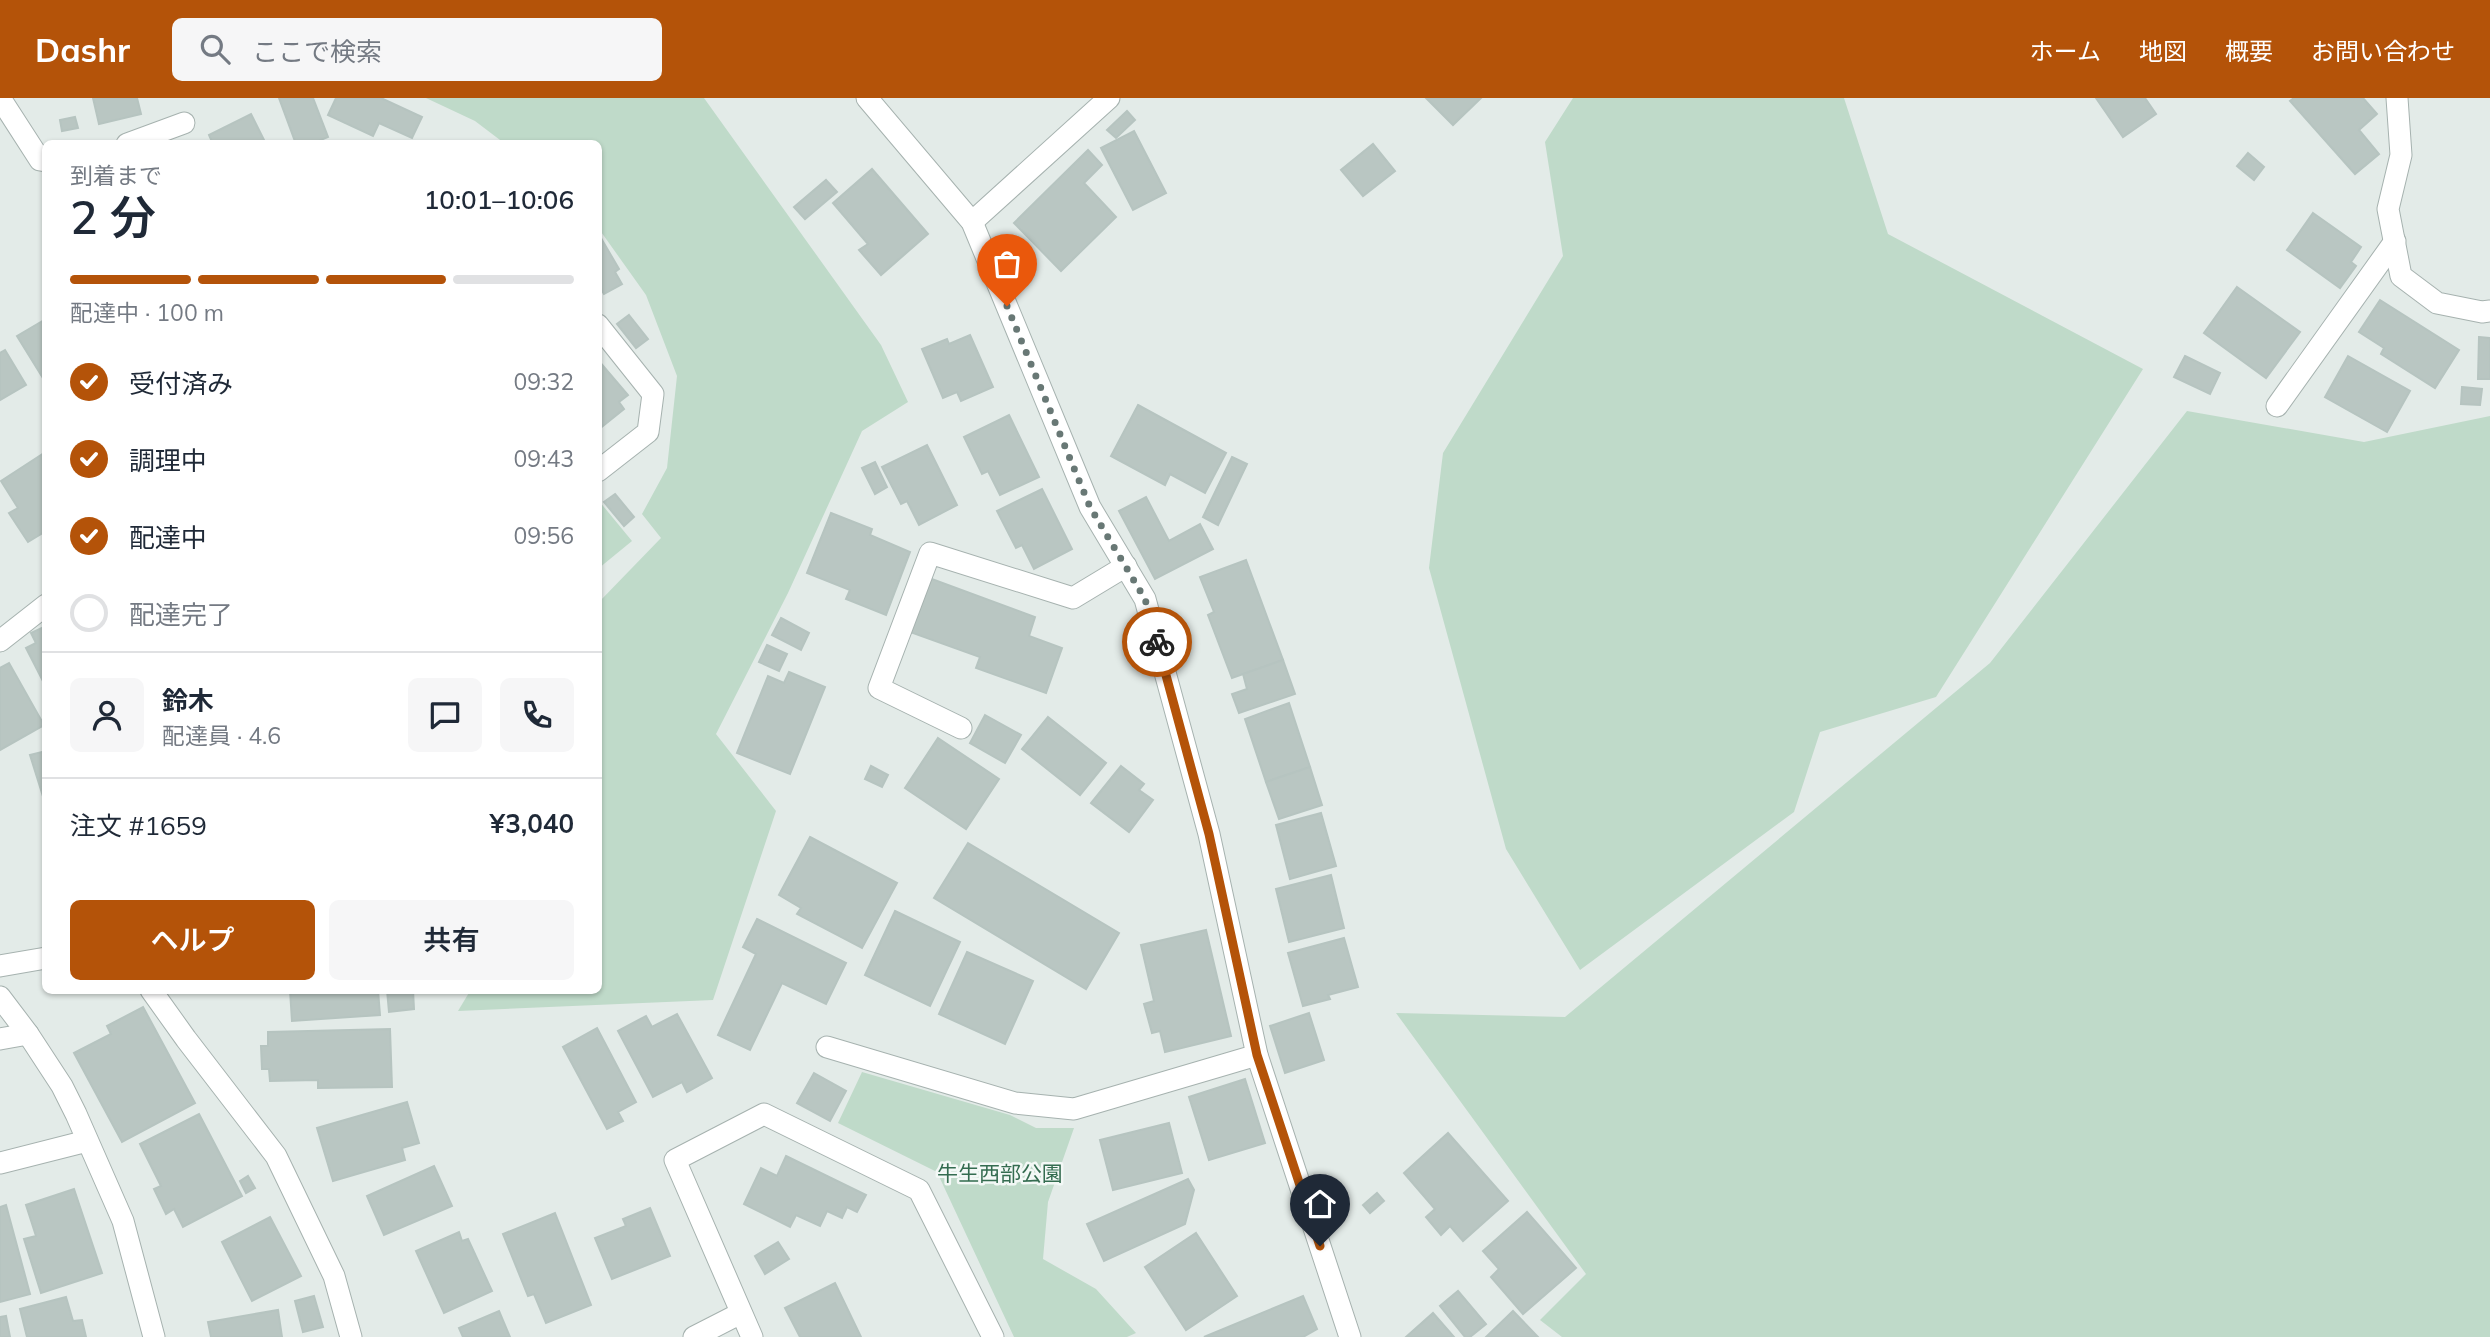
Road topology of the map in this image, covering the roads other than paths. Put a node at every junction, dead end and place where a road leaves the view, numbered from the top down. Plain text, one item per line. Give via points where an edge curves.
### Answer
1 (0, 98) edge
2 (867, 98) edge
3 (1109, 98) edge
4 (2397, 98) edge
5 (184, 123) dead end
6 (138, 140) edge
7 (42, 160) edge
8 (972, 222) junction
9 (2395, 242) junction
10 (2490, 311) edge
11 (602, 330) edge
12 (2277, 406) dead end
13 (602, 468) edge
14 (1126, 566) junction
15 (42, 608) edge
16 (0, 641) edge
17 (961, 728) dead end
18 (42, 959) edge
19 (0, 966) edge
20 (154, 994) edge
21 (0, 997) edge
22 (28, 1034) junction
23 (0, 1040) edge
24 (827, 1047) dead end
25 (1257, 1055) junction
26 (87, 1141) junction
27 (0, 1163) edge
28 (741, 1314) junction
29 (154, 1337) edge
30 (351, 1337) edge
31 (694, 1337) edge
32 (752, 1337) edge
33 (993, 1337) edge
34 (1350, 1337) edge

1 - 7 street
2 - 8 street
3 - 8 street
4 - 9 street via 2401,155 2388,209
5 - 6 street
8 - 14 street via 1090,507
9 - 10 street via 2401,276 2437,303
9 - 12 street
11 - 13 street via 653,394 648,432
14 - 17 street via 1073,598 930,553 879,688
14 - 25 street via 1145,599 1202,808
15 - 16 street
18 - 19 street
20 - 30 street via 276,1156 334,1276
21 - 22 street
22 - 23 street
22 - 26 street via 62,1086
24 - 25 street via 1015,1102 1074,1109
25 - 34 street
26 - 27 street
26 - 29 street via 123,1221
28 - 31 street
28 - 32 street
28 - 33 street via 674,1160 764,1114 919,1190

